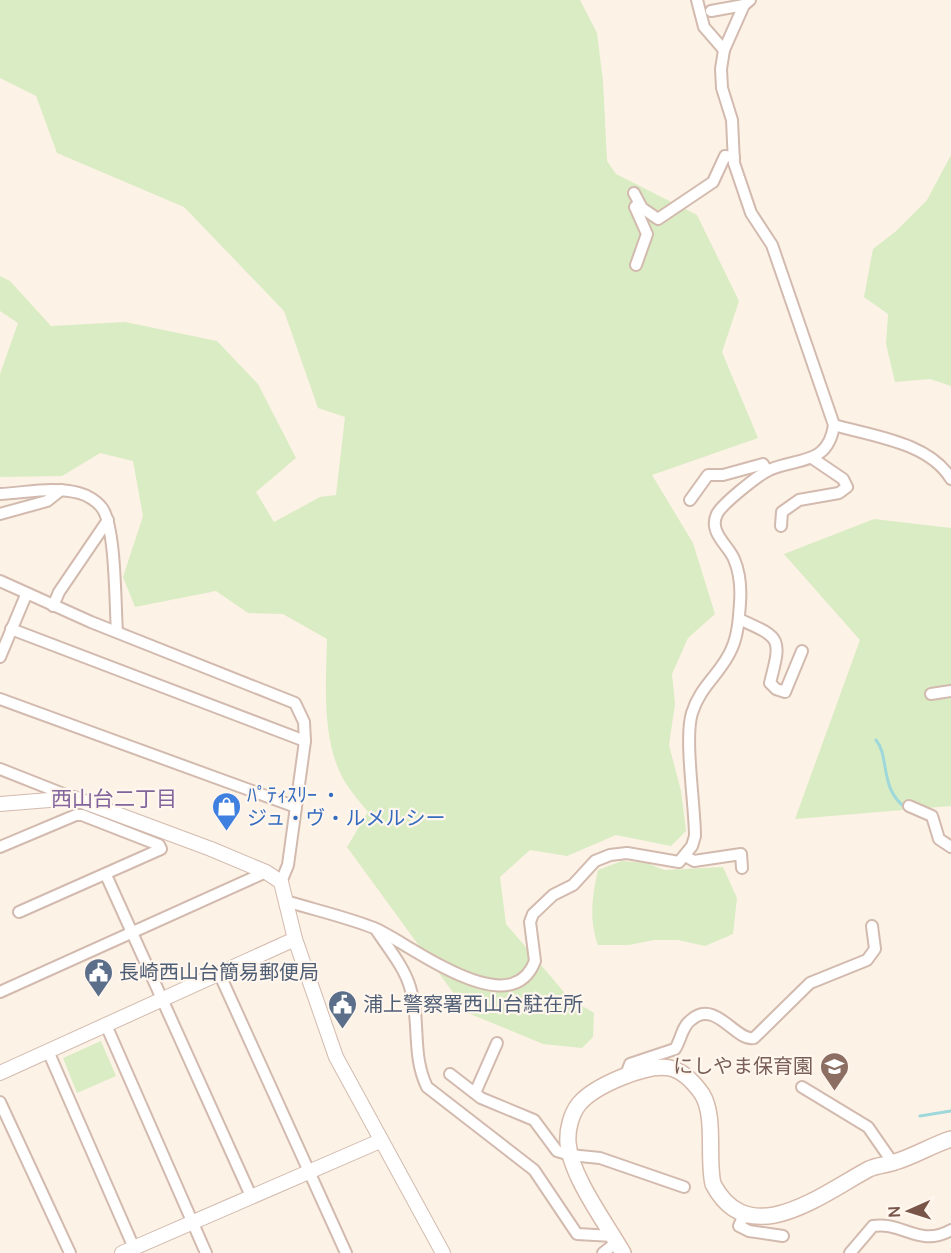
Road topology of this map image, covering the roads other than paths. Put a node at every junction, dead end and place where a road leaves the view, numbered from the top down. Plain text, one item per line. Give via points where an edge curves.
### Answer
1 (697, 0) edge
2 (747, 3) edge
3 (711, 11) dead end
4 (724, 50) junction
5 (734, 157) junction
6 (636, 265) dead end
7 (834, 425) junction
8 (812, 458) junction
9 (767, 471) junction
10 (951, 479) edge
11 (61, 490) junction
12 (0, 494) edge
13 (690, 500) dead end
14 (0, 514) edge
15 (108, 520) junction
16 (780, 526) dead end
17 (0, 581) edge
18 (26, 595) junction
19 (53, 606) junction
20 (739, 619) junction
21 (11, 629) junction
22 (117, 632) junction
23 (801, 651) dead end
24 (0, 657) edge
25 (951, 691) edge
26 (931, 694) dead end
27 (0, 699) edge
28 (305, 741) junction
29 (0, 770) edge
30 (74, 798) junction
31 (0, 804) edge
32 (909, 806) dead end
33 (296, 807) junction
34 (0, 847) edge
35 (951, 847) edge
36 (686, 856) junction
37 (742, 868) dead end
38 (266, 872) junction
39 (106, 875) junction
40 (281, 882) junction
41 (286, 901) junction
42 (19, 912) dead end
43 (872, 926) dead end
44 (375, 929) junction
45 (133, 933) junction
46 (295, 939) junction
47 (219, 973) junction
48 (0, 992) edge
49 (162, 998) junction
50 (106, 1025) junction
51 (497, 1043) dead end
52 (48, 1051) junction
53 (0, 1072) edge
54 (450, 1074) dead end
55 (626, 1077) junction
56 (802, 1087) dead end
57 (475, 1093) junction
58 (0, 1102) edge
59 (951, 1139) edge
60 (380, 1141) junction
61 (570, 1155) junction
62 (893, 1163) junction
63 (310, 1170) junction
64 (684, 1186) dead end
65 (251, 1196) junction
66 (743, 1217) junction
67 (192, 1222) junction
68 (951, 1230) edge
69 (783, 1236) dead end
70 (618, 1243) edge
71 (128, 1250) edge
72 (70, 1253) edge
73 (206, 1253) edge
74 (346, 1253) edge
75 (443, 1253) edge
76 (603, 1253) edge
77 (850, 1253) edge

1 - 4 street via 704,27
2 - 3 street
2 - 4 street
4 - 5 street via 721,78 732,120
5 - 6 street via 725,156 713,182 664,217 654,219 636,198 635,207 647,234
5 - 7 street via 751,213 772,245
7 - 8 street via 828,445
7 - 10 street via 914,448
8 - 9 street
8 - 16 street via 843,479 847,487 838,493 799,500 782,512
9 - 13 street via 763,464 708,475
9 - 20 street via 725,503 716,519 717,534 734,558 739,574
11 - 12 street
11 - 14 street via 47,501
11 - 15 street via 89,497
15 - 19 street via 59,591
15 - 22 street
17 - 18 street
18 - 19 street
18 - 21 street
19 - 22 street
20 - 23 street via 776,639 777,656 770,683 776,689 785,692
20 - 36 street via 733,648 701,691 691,716 695,836
21 - 24 street
21 - 28 street
22 - 28 street via 295,703 304,722
25 - 26 street
27 - 33 street
28 - 33 street
29 - 30 street
30 - 31 street
30 - 38 street
32 - 35 street via 932,816 939,839
33 - 40 street via 288,865
34 - 39 street via 75,815 159,845 161,849
36 - 37 street via 694,861 741,854
36 - 44 street via 673,863 627,853 595,861 573,885 553,895 534,914 530,922 535,961 523,978 511,983 483,984 438,967
38 - 40 street
38 - 45 street
39 - 42 street
39 - 45 street
40 - 41 street
41 - 44 street
41 - 46 street
43 - 55 street via 875,949 867,960 810,983 754,1038 746,1039 711,1015 698,1016 689,1020 675,1049 630,1064
44 - 70 street via 410,987 418,1068 427,1088 534,1170 578,1234
45 - 48 street
45 - 49 street
46 - 47 street
46 - 60 street via 336,1057
47 - 49 street
47 - 63 street
49 - 50 street
49 - 65 street
50 - 52 street
50 - 67 street
51 - 57 street
52 - 53 street
52 - 71 street
54 - 57 street
55 - 61 main road via 579,1104 568,1134
55 - 66 main road via 645,1069 671,1068 698,1089 708,1111 713,1184 723,1201
56 - 62 street via 868,1127
57 - 61 street via 534,1120 556,1151
58 - 72 street
59 - 62 main road
60 - 63 street
60 - 75 street
61 - 64 street via 600,1158
61 - 70 main road
62 - 66 main road via 872,1168 808,1208 783,1218 768,1221
63 - 65 street
63 - 74 street
65 - 67 street
66 - 69 street via 739,1226 749,1231
67 - 71 street
67 - 73 street
68 - 77 street via 931,1236 915,1235 891,1224 873,1226
70 - 76 street

